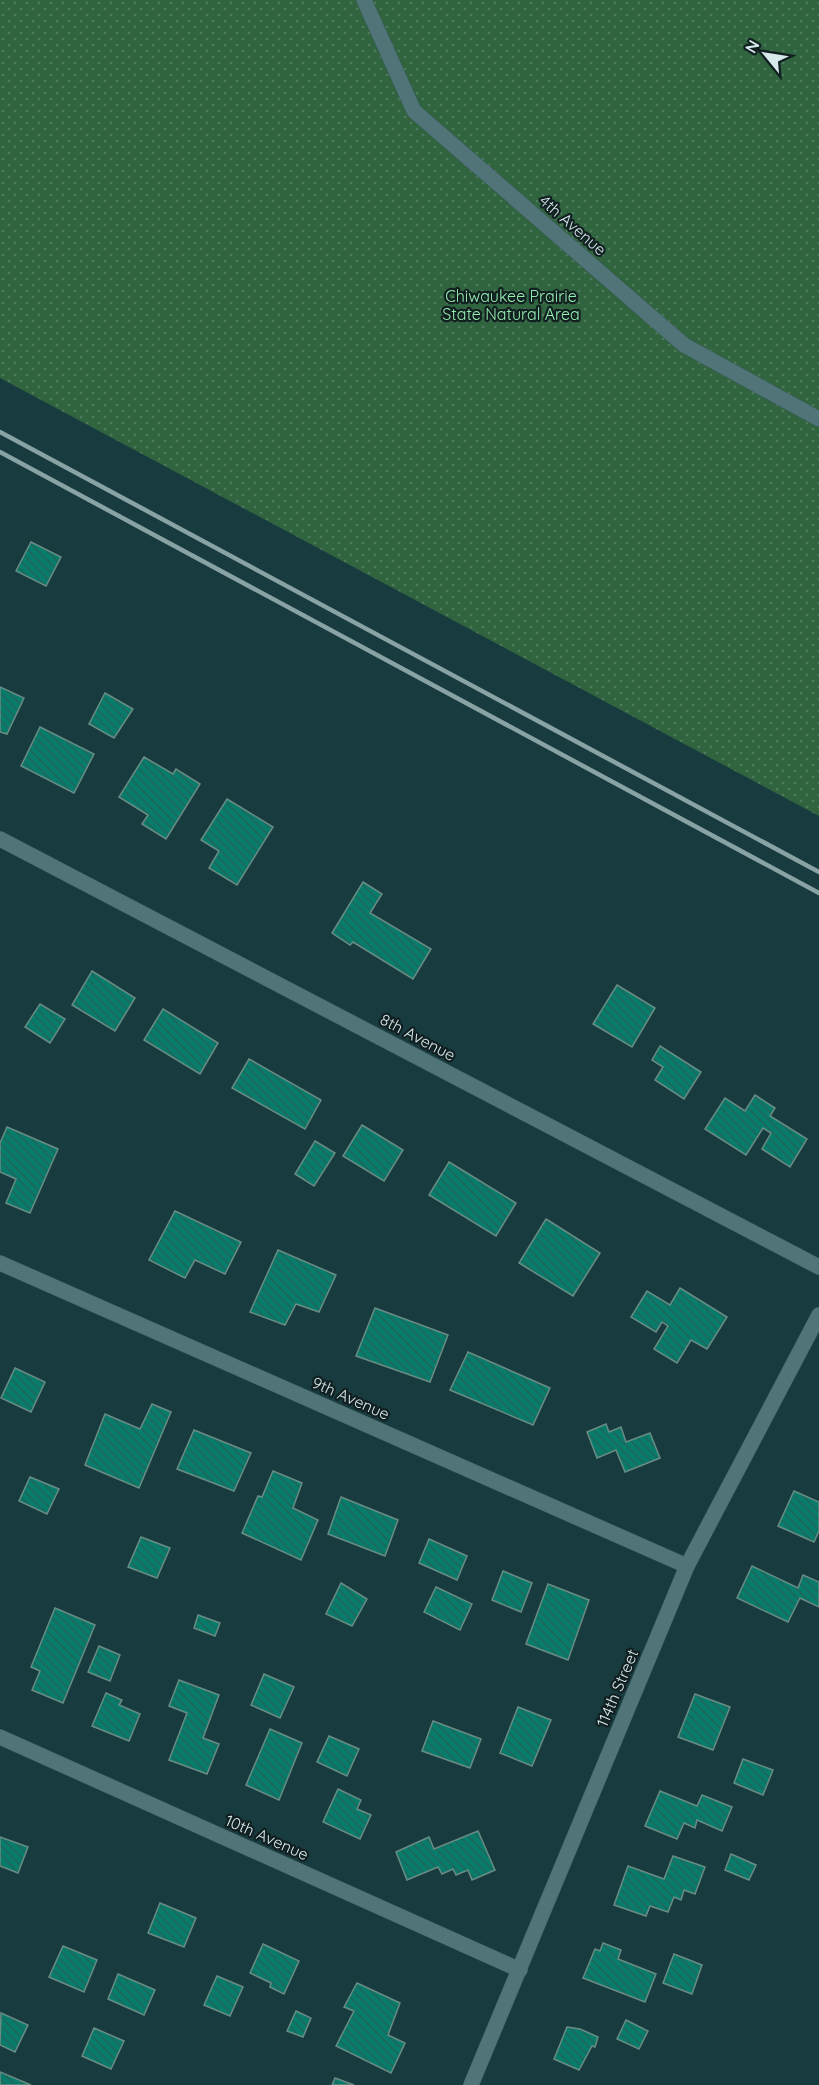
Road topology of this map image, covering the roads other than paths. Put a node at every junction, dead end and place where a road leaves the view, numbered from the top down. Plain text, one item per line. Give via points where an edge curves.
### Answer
1 (364, 0) edge
2 (819, 419) edge
3 (0, 839) edge
4 (0, 1263) edge
5 (819, 1267) edge
6 (819, 1316) edge
7 (687, 1566) junction
8 (0, 1737) edge
9 (520, 1970) junction
10 (471, 2085) edge

1 - 2 street, 4th Avenue via 414,111 684,345
3 - 5 street, 8th Avenue
4 - 7 street, 9th Avenue
6 - 7 street, 114th Street
7 - 9 street, 114th Street
8 - 9 street, 10th Avenue
9 - 10 street, 114th Street

